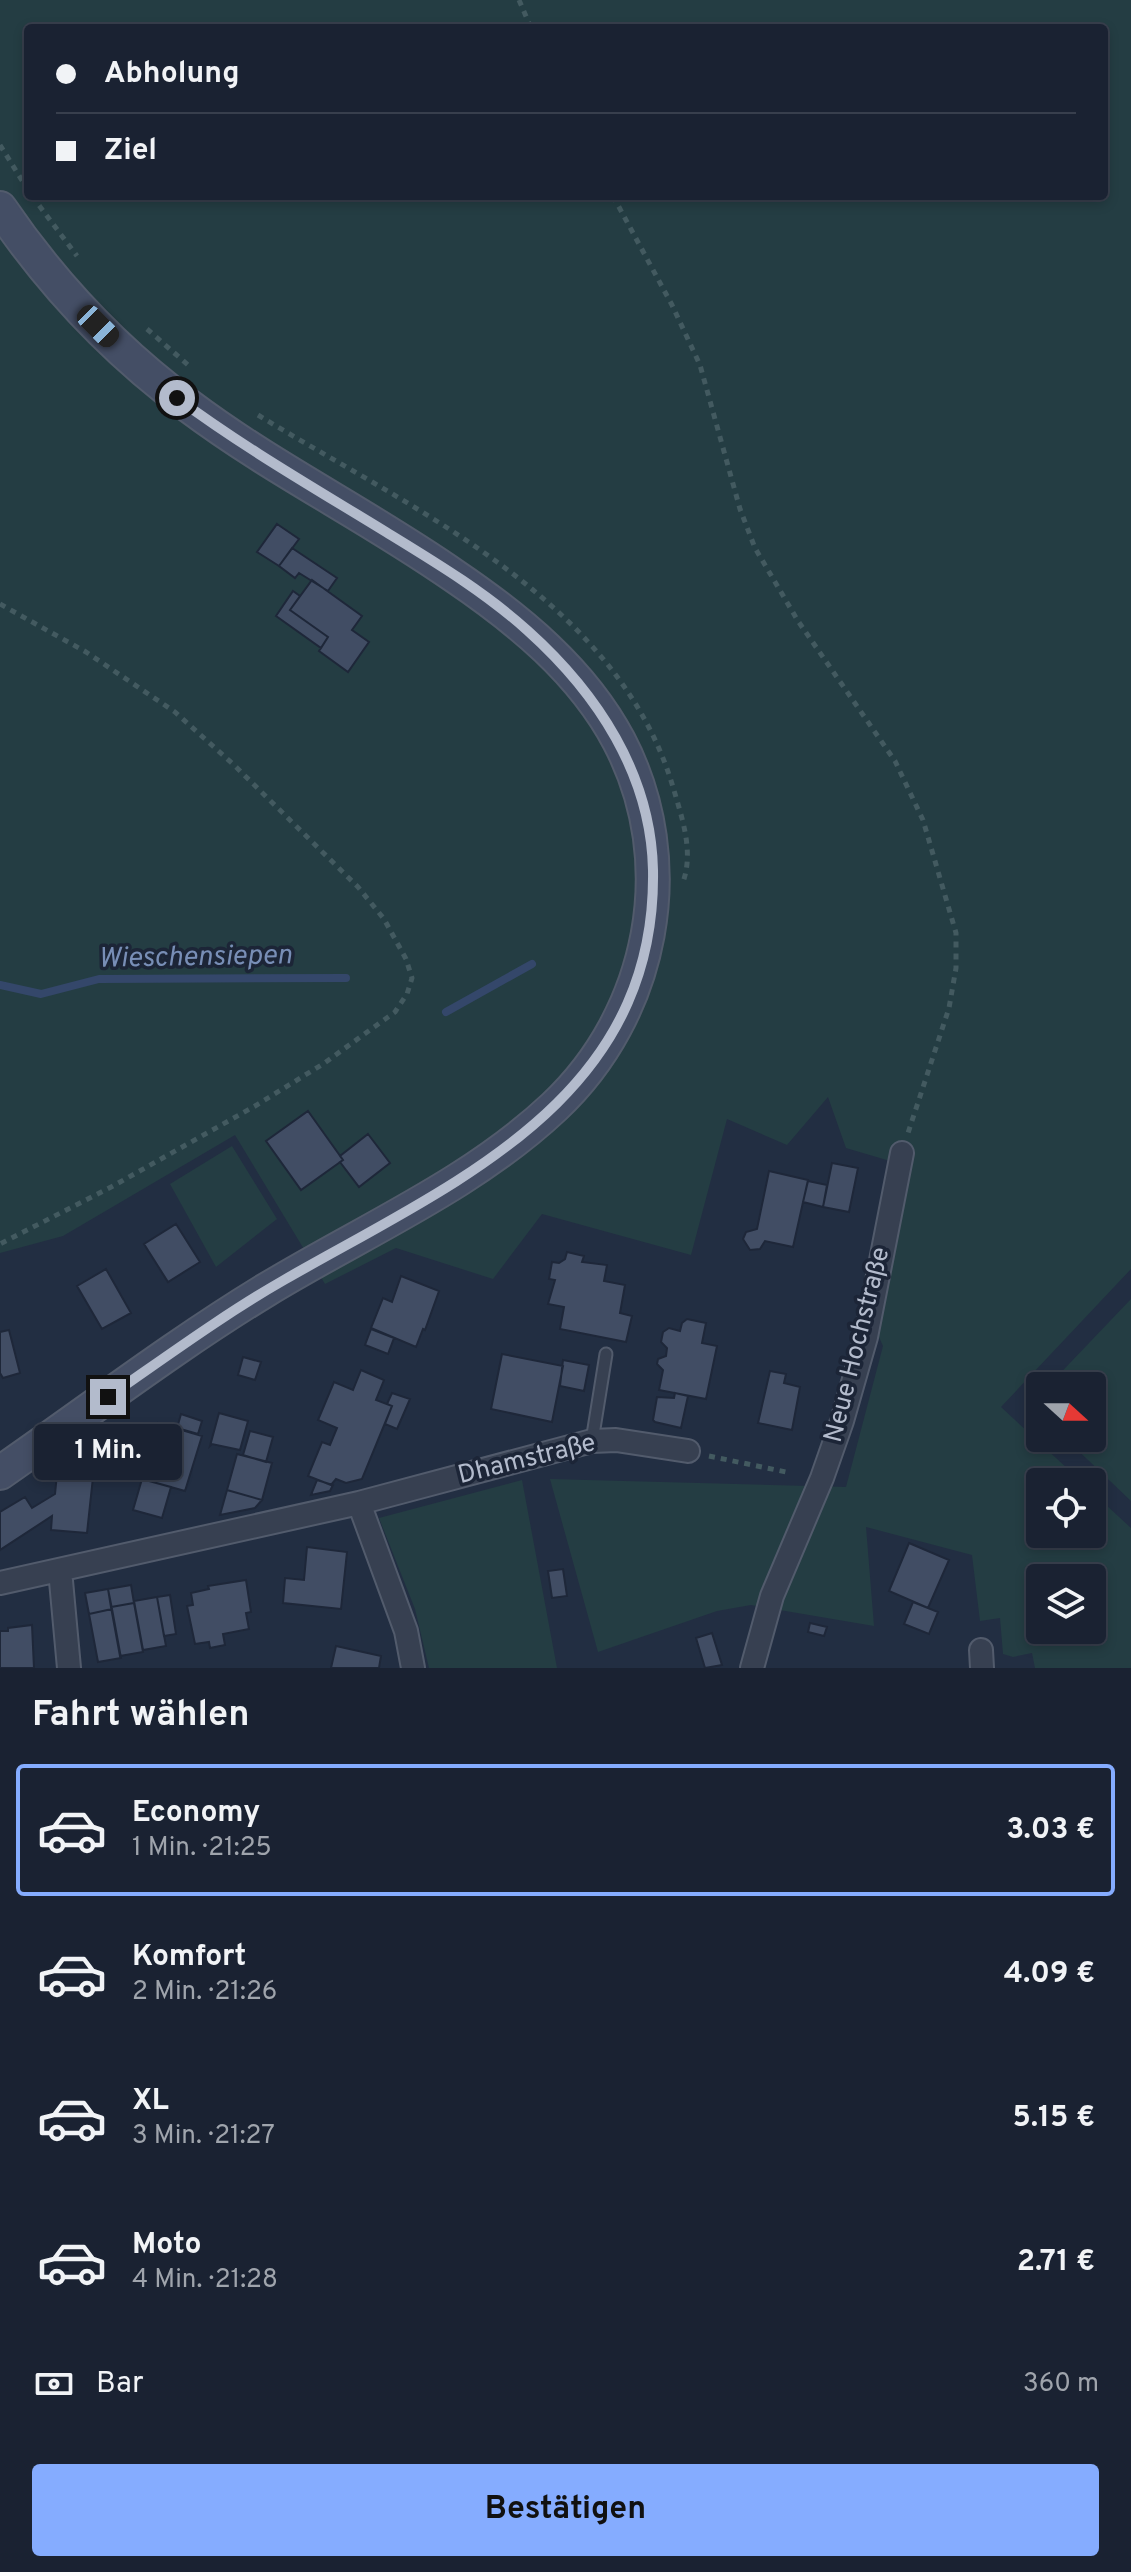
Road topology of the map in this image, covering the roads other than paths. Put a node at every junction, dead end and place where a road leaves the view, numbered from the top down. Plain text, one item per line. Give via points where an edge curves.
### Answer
1 (0, 208) edge
2 (902, 1153) road end
3 (606, 1354) dead end
4 (592, 1441) junction
5 (688, 1451) road end
6 (8, 1467) edge
7 (359, 1503) junction
8 (60, 1570) junction
9 (0, 1583) edge
10 (69, 1668) edge
11 (413, 1668) edge
12 (752, 1668) edge

1 - 6 main road via 80,308 162,386 233,437 452,574 555,657 619,740 650,836 653,887 648,938 626,1009 585,1074 552,1109 487,1161 255,1297
2 - 12 street, Neue Hochstraße via 866,1337 842,1421 764,1616
3 - 4 lane
4 - 5 street, Dhamstraße
4 - 7 street, Dhamstraße
7 - 8 street, Dhamstraße
7 - 11 street via 406,1631
8 - 9 street, Dhamstraße
8 - 10 street

